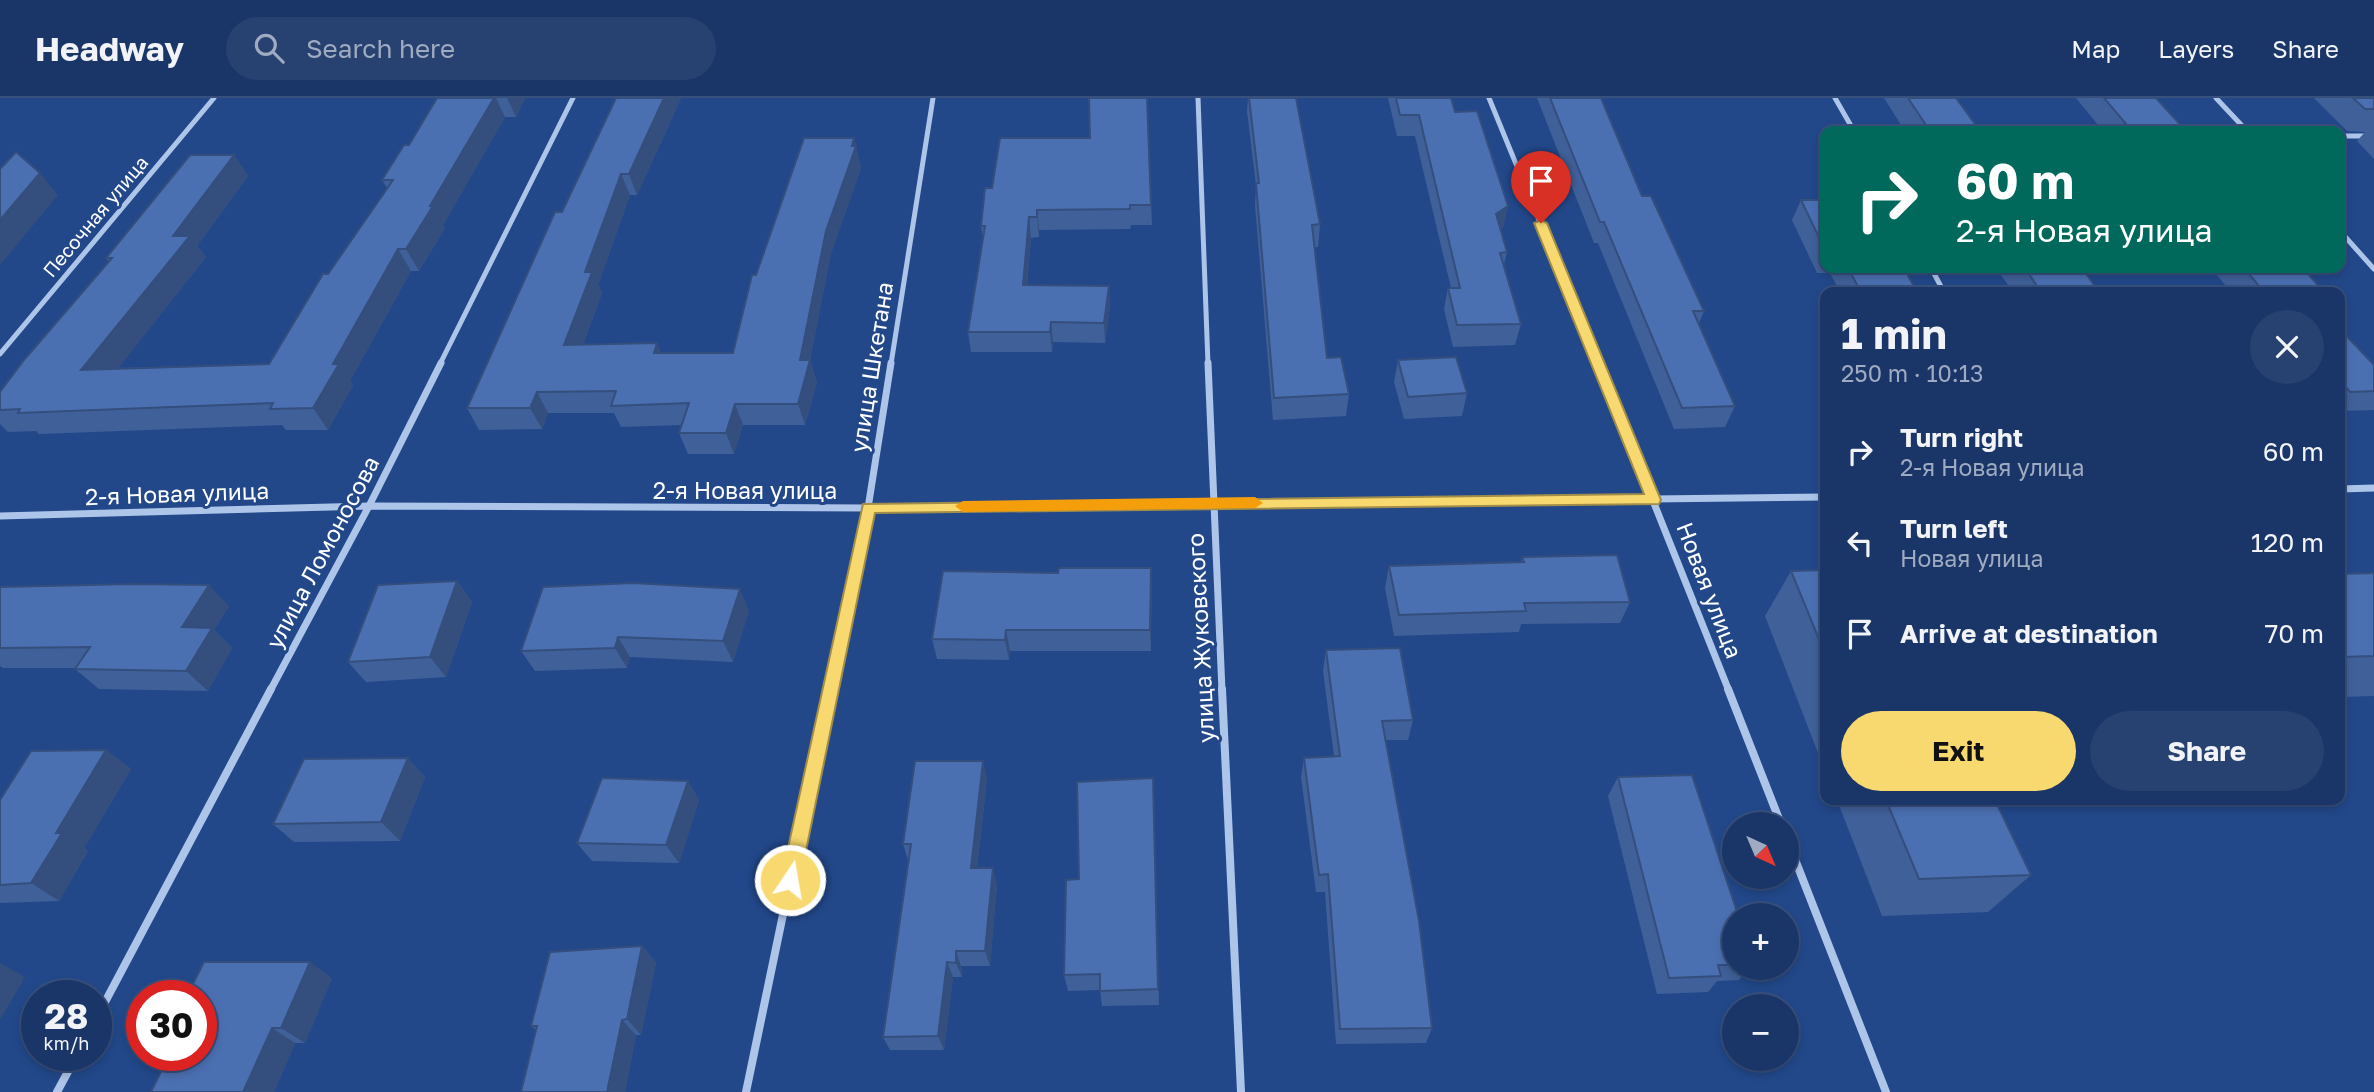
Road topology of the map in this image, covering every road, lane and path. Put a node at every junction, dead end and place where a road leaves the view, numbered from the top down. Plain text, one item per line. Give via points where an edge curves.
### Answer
1 (214, 98) edge
2 (573, 98) edge
3 (933, 98) edge
4 (1198, 98) edge
5 (1489, 98) edge
6 (1836, 98) edge
7 (2216, 98) edge
8 (1851, 126) edge
9 (2242, 126) edge
10 (2345, 136) edge
11 (2374, 136) edge
12 (2345, 237) edge
13 (2374, 269) edge
14 (0, 354) edge
15 (2374, 488) edge
16 (2345, 489) edge
17 (1820, 497) edge
18 (1654, 500) junction
19 (1213, 503) junction
20 (369, 506) junction
21 (868, 508) junction
22 (0, 516) edge
23 (1776, 812) edge
24 (1799, 870) edge
25 (112, 989) edge
26 (68, 1071) edge
27 (57, 1092) edge
28 (746, 1092) edge
29 (1241, 1092) edge
30 (1886, 1092) edge

1 - 14 street, Песочная улица
2 - 20 street, улица Ломоносова
3 - 21 street, улица Шкетана
4 - 19 street, улица Жуковского
5 - 18 street, Новая улица
6 - 8 street
7 - 9 street
10 - 11 street
12 - 13 street
15 - 16 street
17 - 18 street, 2-я Новая улица
18 - 19 street, 2-я Новая улица
18 - 23 street, Новая улица
19 - 21 street, 2-я Новая улица
19 - 29 street, улица Жуковского
20 - 21 street, 2-я Новая улица
20 - 22 street, 2-я Новая улица
20 - 25 street, улица Ломоносова
21 - 28 street, улица Шкетана
24 - 30 street
26 - 27 street

